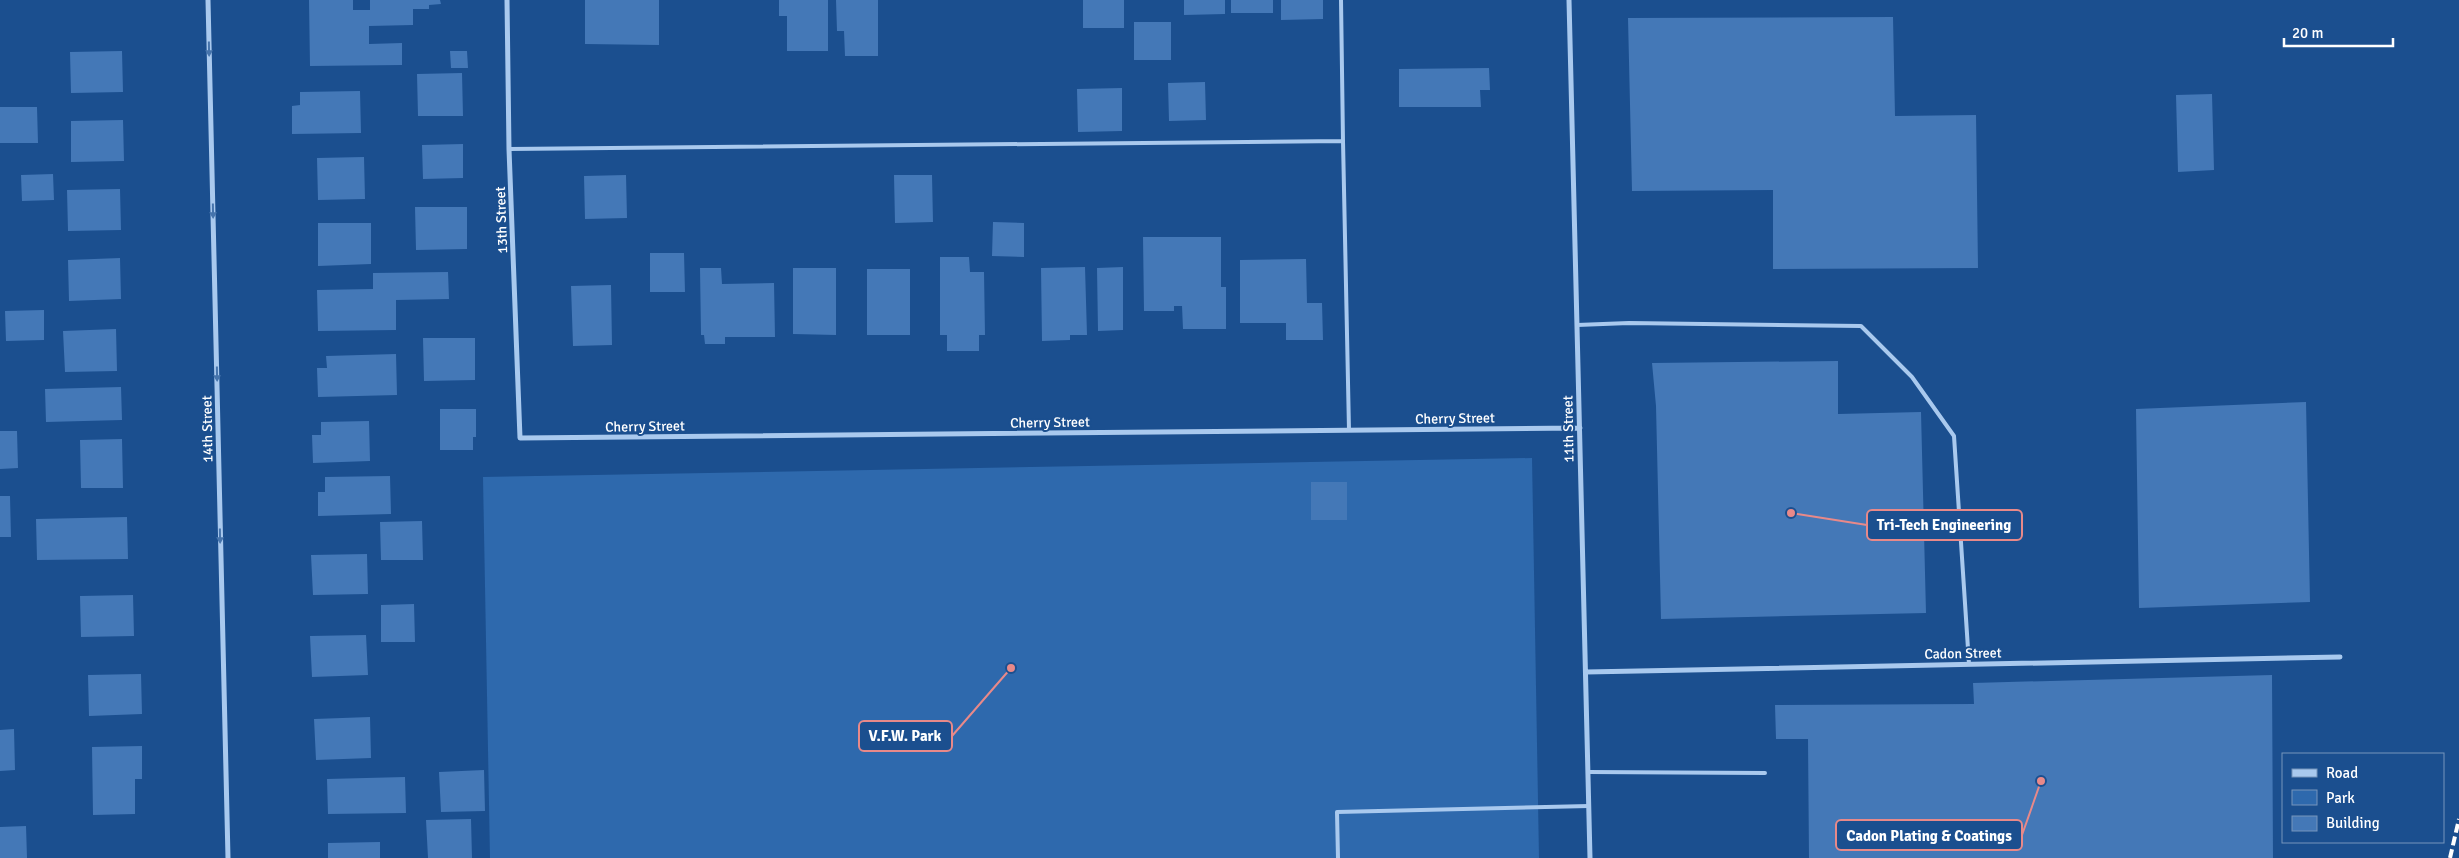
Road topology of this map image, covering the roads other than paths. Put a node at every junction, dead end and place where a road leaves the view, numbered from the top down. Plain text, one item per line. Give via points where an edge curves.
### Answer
1 (208, 0) edge
2 (507, 0) edge
3 (1342, 0) edge
4 (1569, 0) edge
5 (1343, 141) junction
6 (510, 149) junction
7 (1577, 324) junction
8 (1580, 428) junction
9 (1349, 430) junction
10 (520, 438) joint
11 (2340, 657) dead end
12 (1969, 664) junction
13 (1586, 672) junction
14 (1588, 772) junction
15 (1765, 773) dead end
16 (1589, 806) junction
17 (228, 858) edge
18 (1338, 858) edge
19 (1590, 858) edge

1 -> 17 street, 14th Street
2 - 6 street, 13th Street
3 - 5 lane
4 - 7 street, 11th Street
5 - 6 lane
5 - 9 lane
6 - 10 street, 13th Street
7 - 8 street, 11th Street
7 - 12 lane via 1861,326 1912,377 1954,436
8 - 9 street, Cherry Street
8 - 13 street, 11th Street
9 - 10 street, Cherry Street
11 - 12 street, Cadon Street
12 - 13 street, Cadon Street
13 - 14 street, 11th Street
14 - 15 lane
14 - 16 street, 11th Street
16 - 18 lane via 1337,812
16 - 19 street, 11th Street

